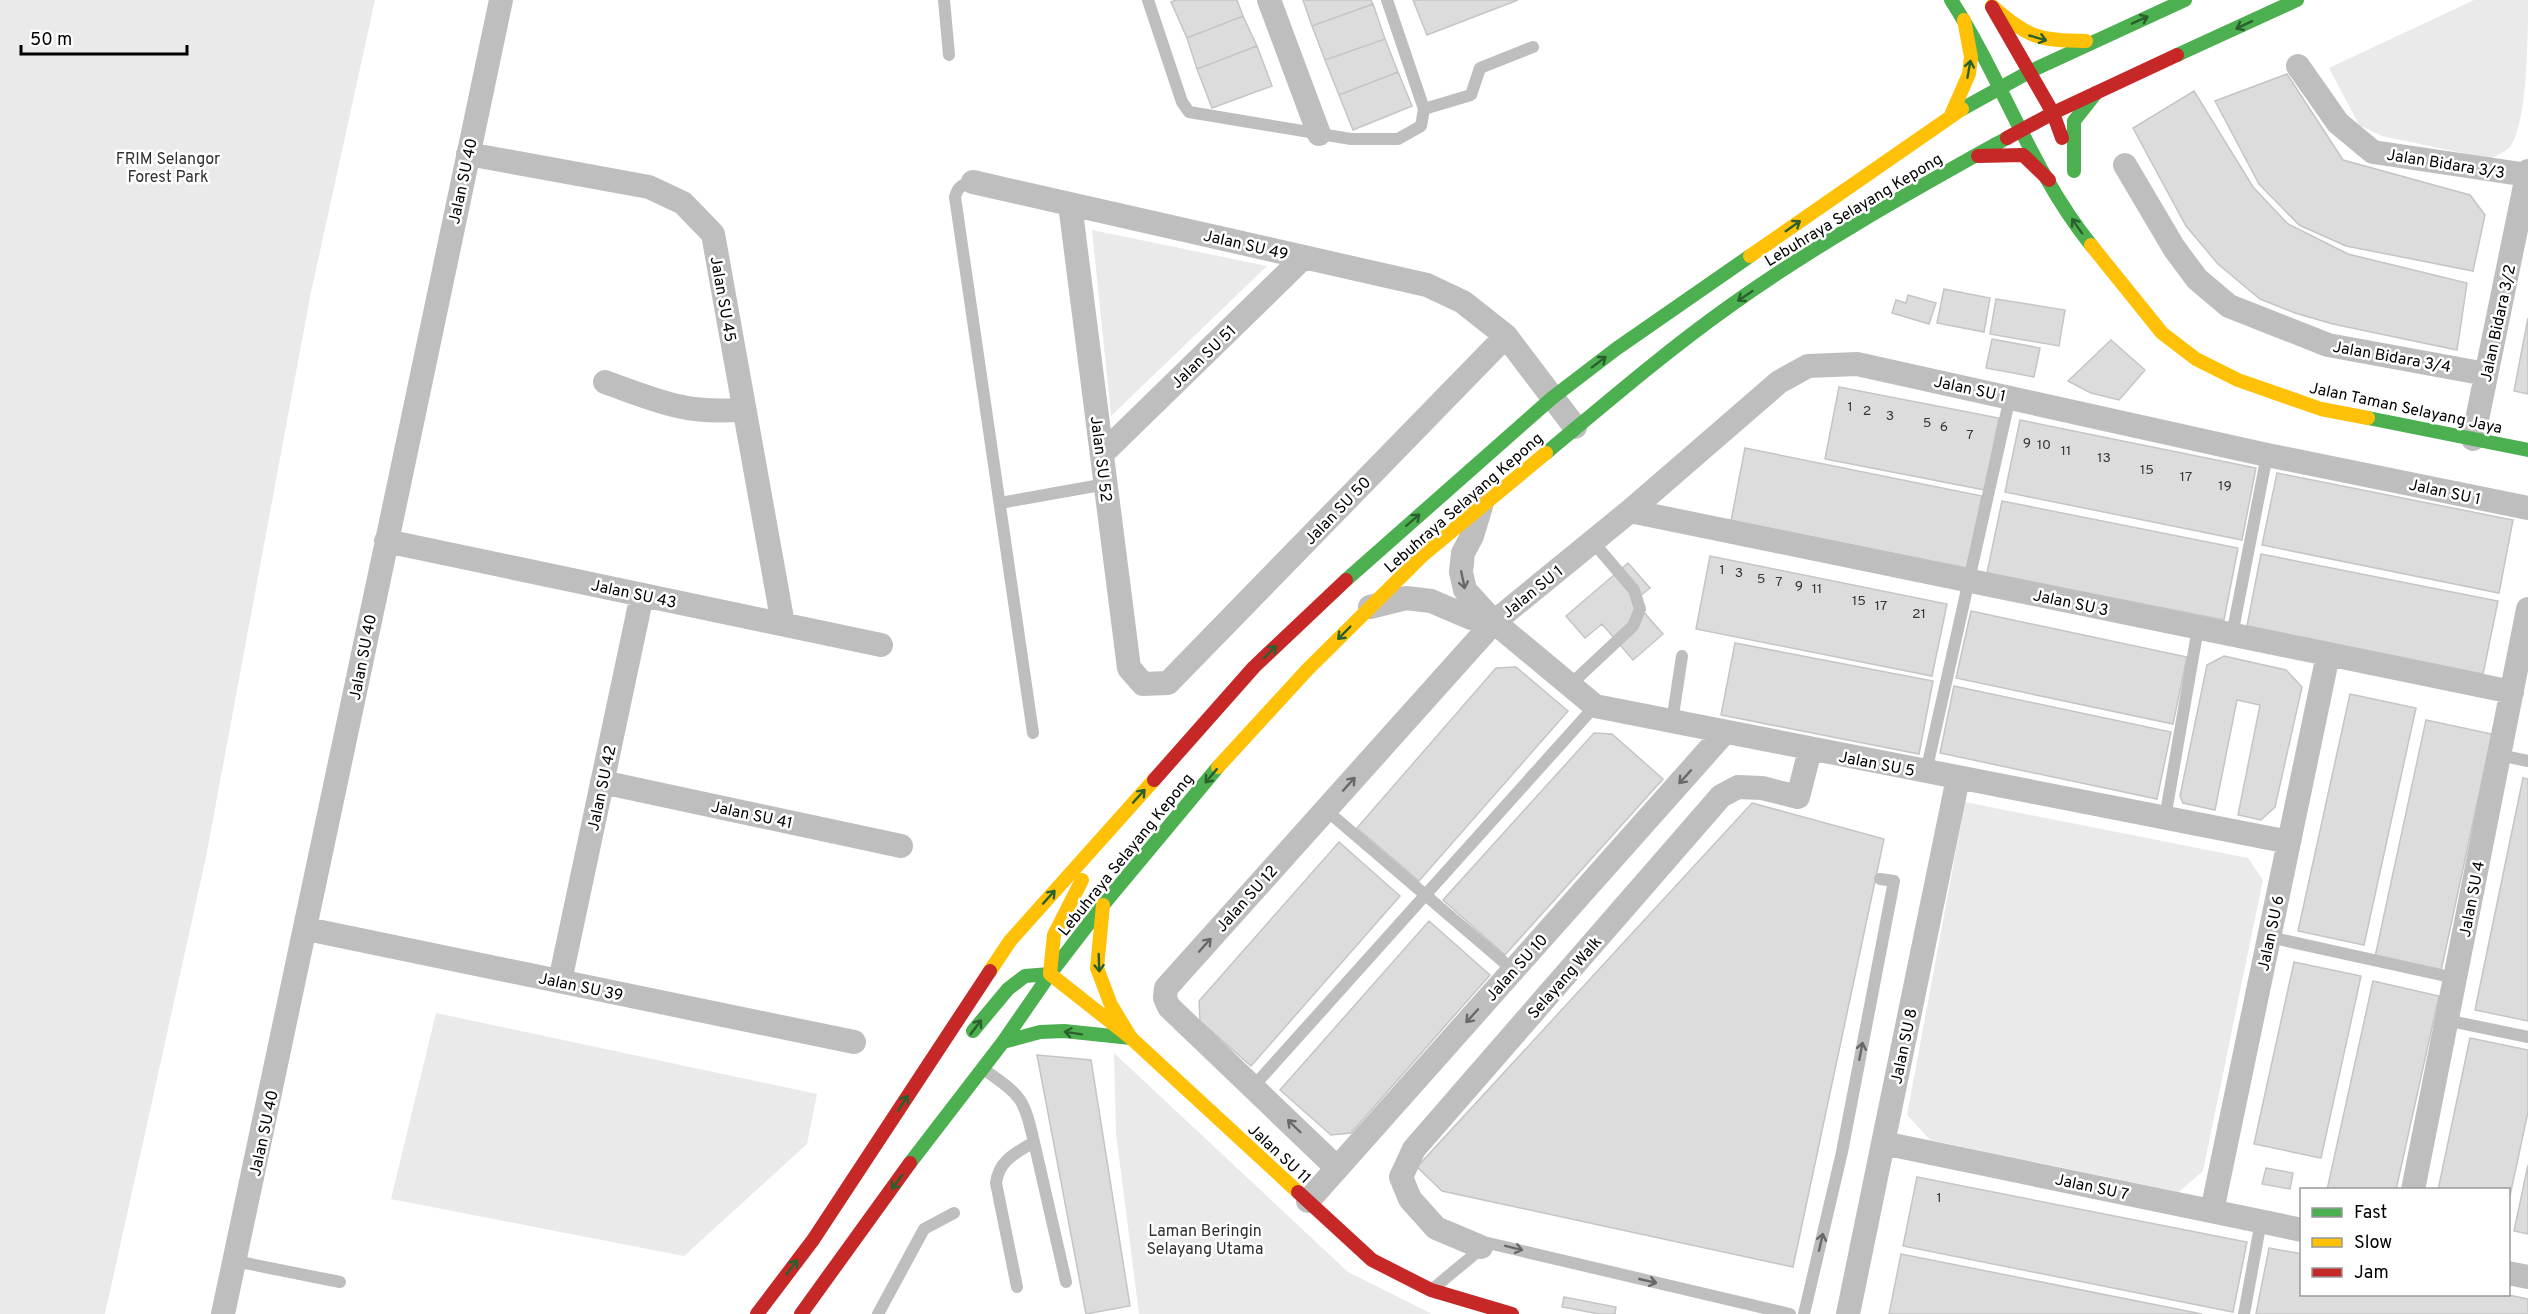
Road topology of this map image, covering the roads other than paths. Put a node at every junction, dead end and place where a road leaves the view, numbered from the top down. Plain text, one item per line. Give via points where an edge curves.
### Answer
1 (501, 0) edge
2 (944, 0) edge
3 (1148, 0) edge
4 (1269, 0) edge
5 (1387, 0) edge
6 (1951, 0) edge
7 (2185, 0) edge
8 (2297, 0) edge
9 (1990, 3) edge
10 (1964, 20) junction
11 (2095, 40) junction
12 (1533, 47) dead end
13 (949, 55) dead end
14 (2298, 66) dead end
15 (2031, 71) junction
16 (1999, 87) junction
17 (2096, 93) junction
18 (1424, 109) junction
19 (2053, 113) junction
20 (1951, 115) junction
21 (2021, 130) junction
22 (1319, 134) junction
23 (468, 154) junction
24 (1974, 156) junction
25 (2125, 165) dead end
26 (2528, 173) edge
27 (2049, 180) junction
28 (973, 182) joint
29 (1070, 204) junction
30 (2093, 224) dead end
31 (1304, 257) junction
32 (2110, 266) junction
33 (1506, 336) junction
34 (2486, 374) junction
35 (605, 382) dead end
36 (2010, 397) junction
37 (1552, 398) junction
38 (744, 409) junction
39 (1575, 426) junction
40 (2473, 439) junction
41 (2528, 450) edge
42 (1102, 454) junction
43 (2267, 455) junction
44 (1106, 484) junction
45 (1000, 503) junction
46 (1481, 505) junction
47 (2528, 508) edge
48 (1630, 511) junction
49 (386, 541) junction
50 (1593, 542) junction
51 (1969, 581) junction
52 (642, 595) junction
53 (1370, 607) junction
54 (2528, 609) edge
55 (1494, 622) junction
56 (783, 624) junction
57 (2198, 628) junction
58 (2232, 635) junction
59 (881, 645) dead end
60 (2328, 655) junction
61 (1682, 656) dead end
62 (1168, 683) joint
63 (1570, 685) junction
64 (2512, 692) junction
65 (1595, 706) junction
66 (1672, 722) junction
67 (1033, 733) dead end
68 (1724, 733) junction
69 (1810, 750) junction
70 (2499, 755) junction
71 (2528, 761) edge
72 (1926, 772) junction
73 (1958, 778) junction
74 (602, 782) junction
75 (1326, 810) junction
76 (2165, 818) junction
77 (1100, 840) junction
78 (2289, 842) junction
79 (901, 846) dead end
80 (1880, 879) dead end
81 (1426, 895) junction
82 (1103, 905) junction
83 (307, 929) junction
84 (2269, 937) junction
85 (1513, 970) junction
86 (1050, 974) junction
87 (2455, 978) junction
88 (560, 981) junction
89 (2446, 1020) junction
90 (2528, 1037) edge
91 (1131, 1038) junction
92 (854, 1042) dead end
93 (965, 1042) dead end
94 (1002, 1042) junction
95 (981, 1068) junction
96 (1253, 1087) junction
97 (921, 1101) dead end
98 (1034, 1142) junction
99 (1883, 1143) junction
100 (1336, 1167) junction
101 (2413, 1188) edge
102 (1308, 1201) junction
103 (836, 1204) junction
104 (2212, 1211) junction
105 (954, 1213) dead end
106 (2261, 1221) junction
107 (2300, 1230) edge
108 (1481, 1247) junction
109 (235, 1261) junction
110 (2510, 1273) edge
111 (2528, 1277) edge
112 (340, 1282) dead end
113 (1066, 1282) dead end
114 (1017, 1287) dead end
115 (1431, 1290) junction
116 (223, 1314) edge
117 (757, 1314) edge
118 (801, 1314) edge
119 (878, 1314) edge
120 (1512, 1314) edge
121 (1790, 1314) edge
122 (1804, 1314) edge
123 (1848, 1314) edge
124 (2244, 1314) edge

1 - 23 street, Jalan SU 40
2 - 13 lane
3 - 22 lane via 1182,102 1189,112
4 - 22 street
5 - 18 lane
6 - 10 main road, Jalan Taman Selayang Jaya
11 -> 7 main road, Lebuhraya Selayang Kepong
8 -> 17 main road, Lebuhraya Selayang Kepong
9 -> 11 main road via 2023,33 2035,38
9 - 15 main road
10 - 16 main road, Jalan Taman Selayang Jaya
20 -> 10 main road via 1969,74 1971,57
11 - 15 main road, Lebuhraya Selayang Kepong
12 - 18 lane via 1480,68 1471,95
14 - 26 street, Jalan Bidara 3/3 via 2338,123 2373,152
15 - 16 main road, Lebuhraya Selayang Kepong
15 - 19 main road
16 - 20 main road, Lebuhraya Selayang Kepong
16 - 21 main road, Jalan Taman Selayang Jaya
17 - 19 main road, Lebuhraya Selayang Kepong
17 - 19 main road via 2074,121 2076,176
18 - 22 lane via 1421,126 1398,139
19 - 21 main road, Lebuhraya Selayang Kepong
37 -> 20 main road, Lebuhraya Selayang Kepong
21 - 24 main road, Lebuhraya Selayang Kepong
21 - 27 main road, Jalan Taman Selayang Jaya
23 - 38 street, Jalan SU 45 via 650,187 683,203 713,234
23 - 49 street, Jalan SU 40
24 - 27 main road via 2023,155
24 -> 39 main road, Lebuhraya Selayang Kepong via 1821,245 1727,308
25 - 34 street, Jalan Bidara 3/4 via 2174,248 2197,279 2229,306 2328,345
26 - 34 street, Jalan Bidara 3/2
32 -> 27 main road, Jalan Taman Selayang Jaya via 2076,226
28 - 29 street, Jalan SU 49
28 - 45 lane via 963,184 955,197
29 - 31 street, Jalan SU 49
29 - 42 street, Jalan SU 52
30 - 32 main road, Jalan Taman Selayang Jaya
31 - 33 street, Jalan SU 49 via 1427,285 1463,302
31 - 42 street, Jalan SU 51
32 - 40 main road, Jalan Taman Selayang Jaya via 2162,333 2196,359 2238,380 2321,409
33 - 37 street, Jalan SU 49
33 - 62 street, Jalan SU 50
34 - 40 street, Jalan Bidara 3/2
35 - 38 street via 671,406 717,412
36 - 43 street, Jalan SU 1
36 - 48 street, Jalan SU 1 via 1857,364 1808,366 1779,382
36 - 51 lane
37 - 39 street, Jalan SU 49
77 -> 37 main road, Lebuhraya Selayang Kepong via 1254,667 1319,604
38 - 56 street, Jalan SU 45
39 - 46 main road, Lebuhraya Selayang Kepong
40 - 41 main road, Jalan Taman Selayang Jaya
42 - 44 street, Jalan SU 52
43 - 47 street, Jalan SU 1
43 - 58 lane
44 - 45 lane
44 - 62 street, Jalan SU 52 via 1129,668 1143,684
45 - 67 lane
46 - 53 main road, Lebuhraya Selayang Kepong
46 -> 55 street, Jalan SU 5 via 1463,553 1461,572 1465,590
48 - 50 street, Jalan SU 1
48 - 51 street, Jalan SU 3
49 - 52 street, Jalan SU 43
49 - 83 street, Jalan SU 40
50 - 55 street, Jalan SU 1
50 - 63 lane via 1635,590 1640,609 1633,626
51 - 57 street, Jalan SU 3
51 - 72 lane
52 - 56 street, Jalan SU 43
52 - 74 street, Jalan SU 42
53 - 55 street, Jalan SU 5 via 1406,598 1431,601 1471,618
53 -> 82 main road, Lebuhraya Selayang Kepong via 1214,772
54 - 64 street, Jalan SU 4
55 - 63 street, Jalan SU 5
75 -> 55 street, Jalan SU 12
56 - 59 street, Jalan SU 43
57 - 58 street, Jalan SU 3
57 - 76 lane
58 - 60 street, Jalan SU 3
60 - 64 street, Jalan SU 3
60 - 78 street, Jalan SU 6
61 - 66 lane
63 - 65 street, Jalan SU 5
64 - 70 street, Jalan SU 4
65 - 66 street, Jalan SU 5
65 - 81 lane
66 - 68 street, Jalan SU 5
68 - 69 street, Jalan SU 5
68 -> 85 street, Jalan SU 10
69 - 72 street, Jalan SU 5
69 - 108 street, Selayang Walk via 1798,797 1738,787 1721,796 1414,1149 1401,1177 1410,1199 1436,1228
70 - 71 lane
70 - 87 street, Jalan SU 4
72 - 73 street, Jalan SU 5
73 - 76 street, Jalan SU 5
73 - 99 street, Jalan SU 8
74 - 79 street, Jalan SU 41
74 - 88 street, Jalan SU 42
75 - 81 lane
96 -> 75 street, Jalan SU 12 via 1169,1007 1166,988
76 - 78 street, Jalan SU 5
77 - 86 main road via 1055,928 1048,952
103 -> 77 main road, Lebuhraya Selayang Kepong via 1010,941
78 - 84 street, Jalan SU 6
122 -> 80 lane via 1842,1152 1894,882
81 - 85 lane
81 - 96 lane
82 - 86 main road, Lebuhraya Selayang Kepong
82 -> 91 main road via 1097,968 1111,1005
83 - 88 street, Jalan SU 39
83 - 109 street, Jalan SU 40
84 - 87 lane
84 - 104 street, Jalan SU 6
85 -> 100 street, Jalan SU 10
86 - 91 main road, Jalan SU 11
93 -> 86 main road via 1008,989 1025,976
86 - 94 main road, Lebuhraya Selayang Kepong
87 - 89 street, Jalan SU 4
88 - 92 street, Jalan SU 39
89 - 90 lane
89 - 101 street, Jalan SU 4
91 -> 94 main road via 1064,1031 1040,1032
91 - 102 main road, Jalan SU 11
94 - 95 main road, Lebuhraya Selayang Kepong
95 - 98 lane via 1016,1092 1025,1108
95 -> 118 main road, Lebuhraya Selayang Kepong
100 -> 96 street, Jalan SU 12
97 - 103 main road
98 - 113 lane
98 - 114 lane via 1005,1159 997,1170 996,1183
99 - 104 street, Jalan SU 7
99 - 123 street, Jalan SU 8
100 - 102 street, Jalan SU 10
102 - 115 main road, Jalan SU 11 via 1372,1260
117 -> 103 main road, Lebuhraya Selayang Kepong
104 - 106 street, Jalan SU 7
105 - 119 lane via 924,1229
106 - 107 street, Jalan SU 7
106 - 124 lane
108 - 115 lane
108 -> 121 lane via 1496,1244
109 - 112 lane
109 - 116 street, Jalan SU 40
110 - 111 street
115 - 120 main road, Jalan SU 11

